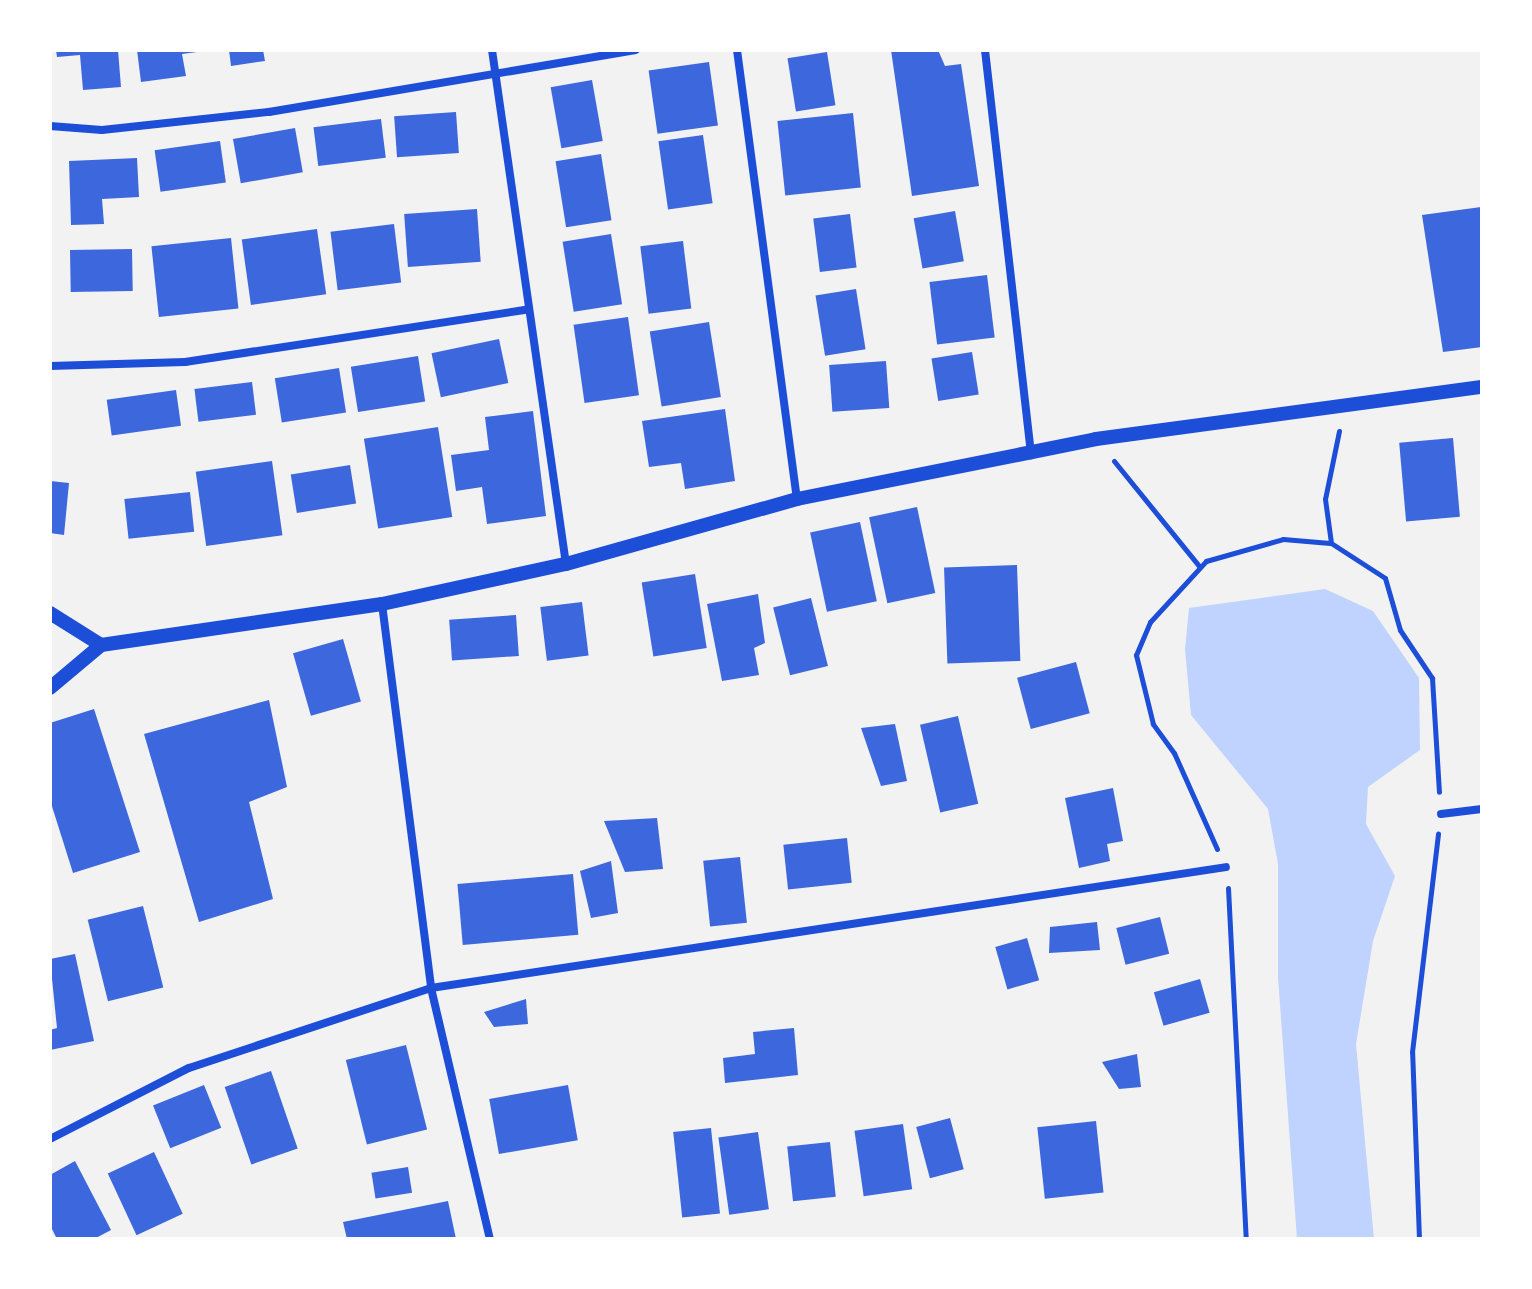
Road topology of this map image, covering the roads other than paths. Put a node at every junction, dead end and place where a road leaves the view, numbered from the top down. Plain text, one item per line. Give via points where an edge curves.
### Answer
1 (492, 50) edge
2 (636, 50) edge
3 (737, 50) edge
4 (985, 50) edge
5 (495, 71) junction
6 (50, 126) edge
7 (526, 310) junction
8 (50, 366) edge
9 (1482, 387) edge
10 (1031, 456) junction
11 (797, 499) junction
12 (566, 564) junction
13 (382, 604) junction
14 (50, 613) edge
15 (101, 645) junction
16 (50, 688) edge
17 (1482, 809) edge
18 (1441, 814) road end
19 (1226, 867) road end
20 (431, 988) junction
21 (50, 1139) edge
22 (490, 1239) edge

1 - 5 street
2 - 5 street
3 - 11 street
4 - 10 street
5 - 6 street via 269,112 102,130
5 - 7 street
7 - 8 street via 185,362
7 - 12 street
9 - 10 street via 1096,439
10 - 11 street
11 - 12 street
12 - 13 street
13 - 15 street
13 - 20 street
14 - 15 street
15 - 16 street
17 - 18 street
19 - 20 street
20 - 21 street via 189,1068
20 - 22 street

